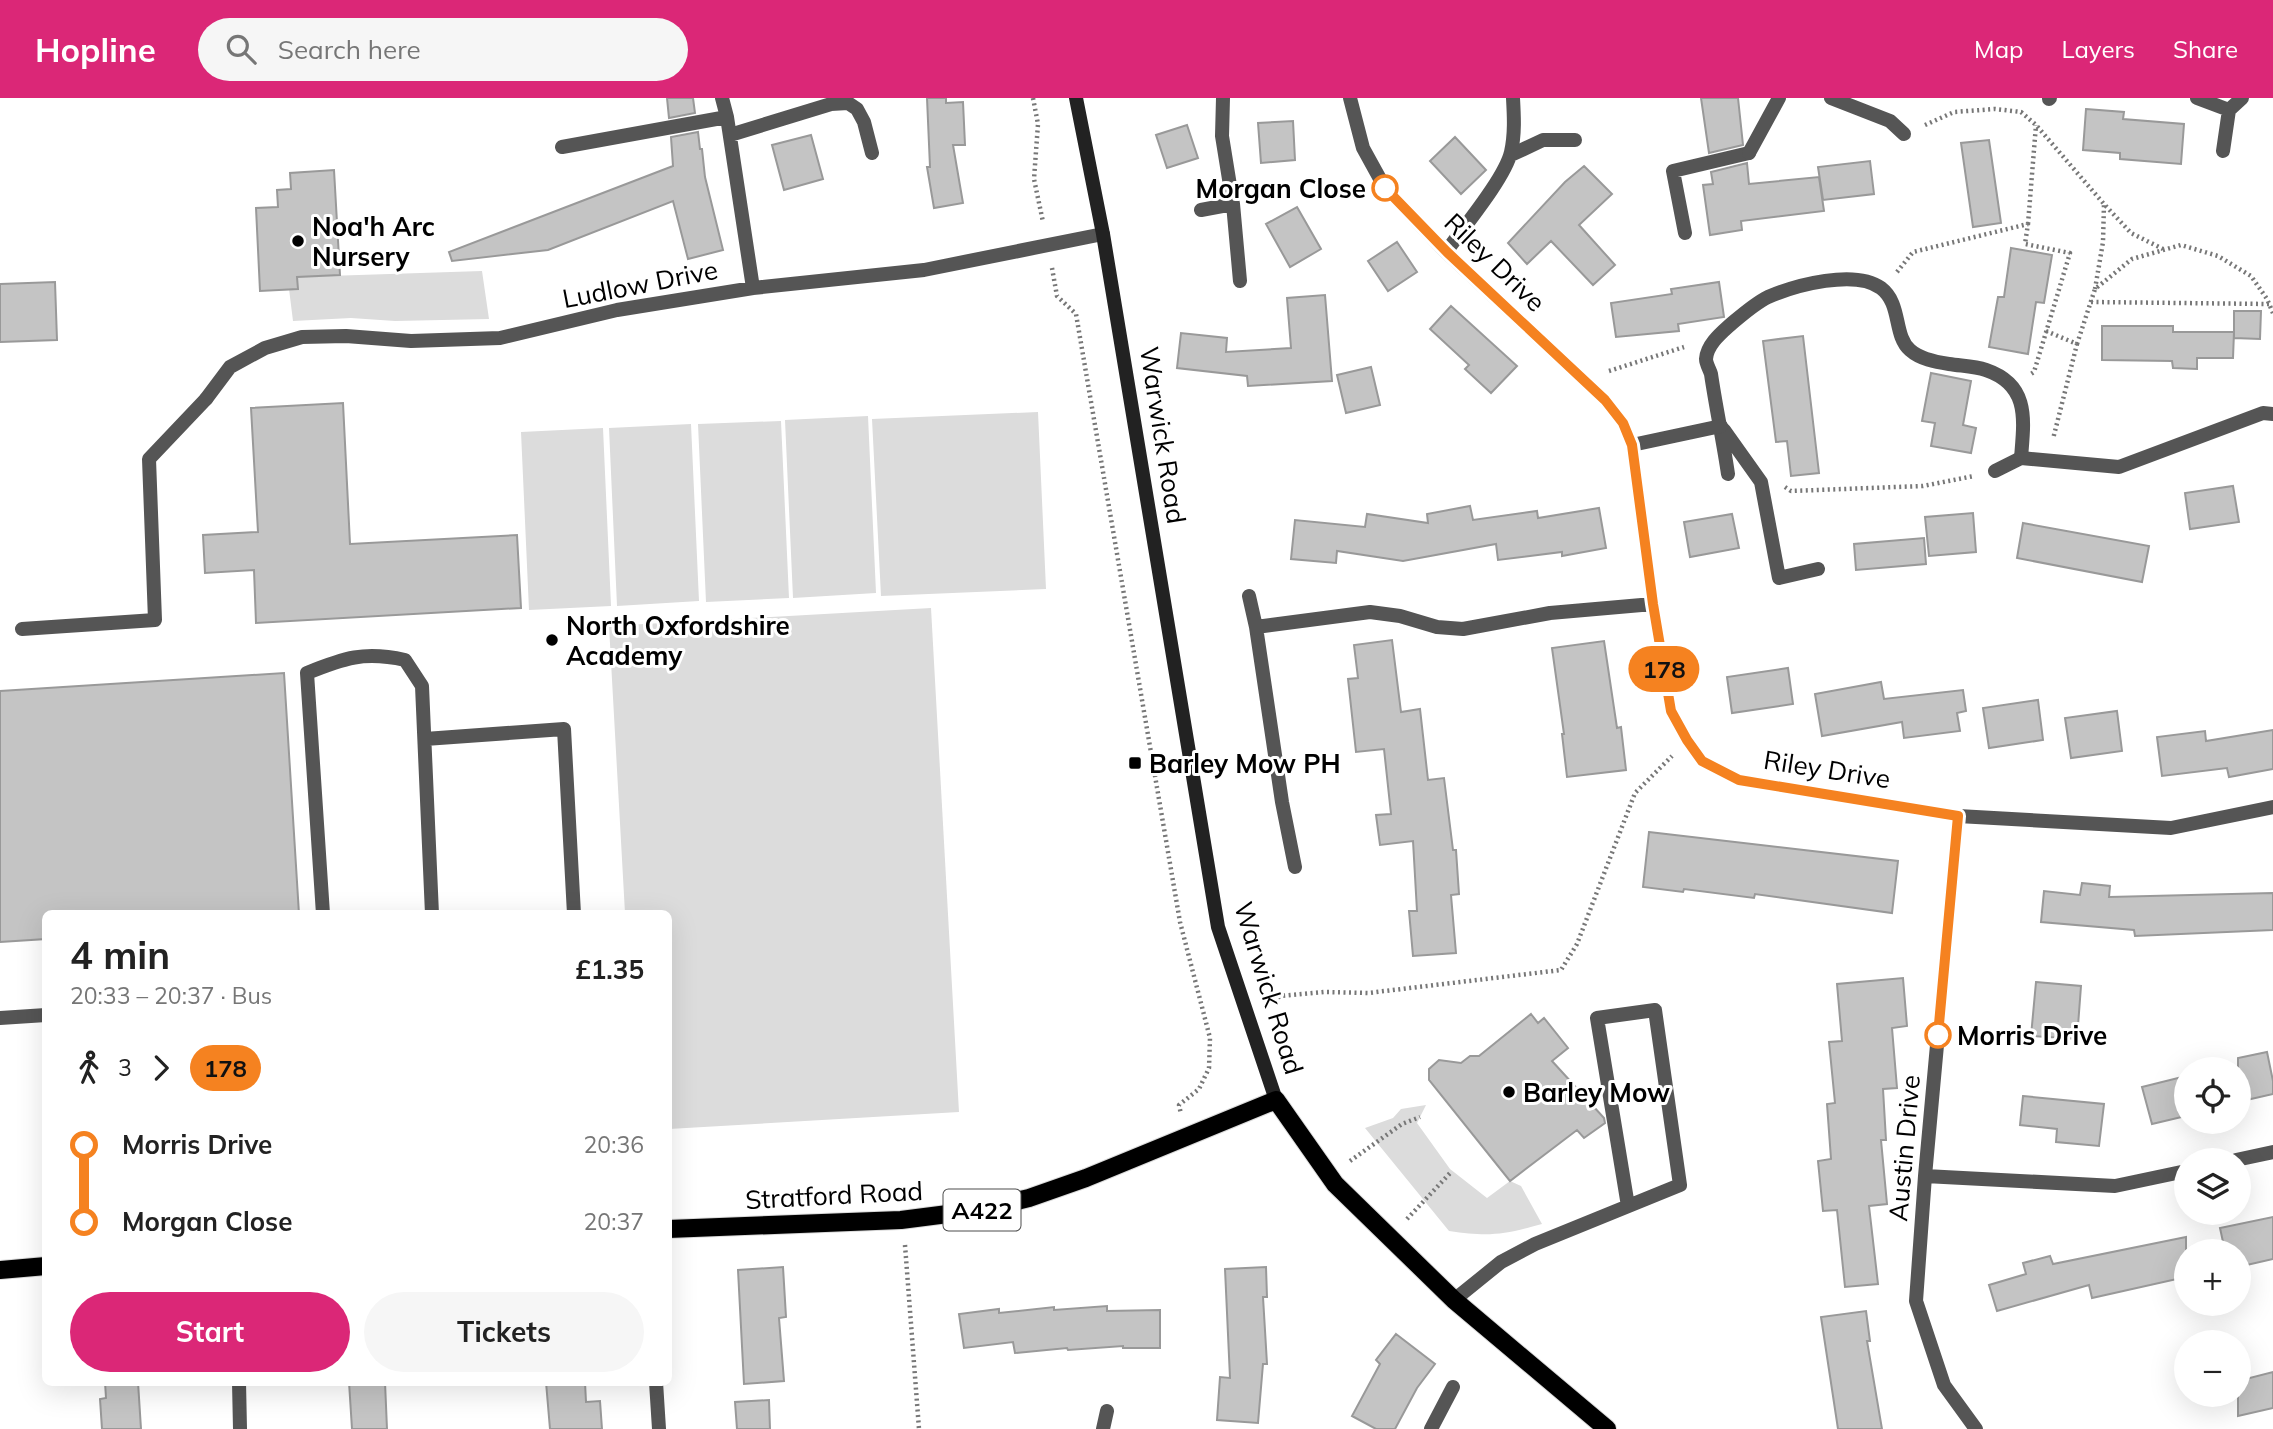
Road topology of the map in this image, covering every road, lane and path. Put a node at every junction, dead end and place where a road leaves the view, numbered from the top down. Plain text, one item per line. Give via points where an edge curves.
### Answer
1 (722, 98) edge
2 (1033, 98) edge
3 (1076, 98) edge
4 (1223, 98) edge
5 (1350, 98) edge
6 (1513, 98) edge
7 (1779, 98) edge
8 (1831, 98) edge
9 (2197, 98) edge
10 (2242, 98) edge
11 (844, 100) edge
12 (2228, 110) junction
13 (727, 117) junction
14 (2036, 125) junction
15 (1904, 134) joint
16 (730, 135) junction
17 (1576, 140) dead end
18 (562, 147) dead end
19 (2223, 151) dead end
20 (872, 153) dead end
21 (1511, 155) junction
22 (1233, 204) junction
23 (2104, 204) junction
24 (1201, 211) dead end
25 (2028, 224) junction
26 (1685, 233) dead end
27 (1103, 234) junction
28 (1048, 244) junction
29 (2164, 249) junction
30 (1447, 252) junction
31 (1240, 281) dead end
32 (753, 288) junction
33 (2095, 289) junction
34 (1883, 290) junction
35 (2091, 302) junction
36 (2269, 304) junction
37 (2273, 313) edge
38 (2046, 331) junction
39 (1718, 336) junction
40 (2077, 344) junction
41 (1583, 380) junction
42 (2014, 387) junction
43 (2273, 414) edge
44 (1721, 426) junction
45 (1632, 445) junction
46 (2021, 458) junction
47 (2048, 460) junction
48 (1995, 471) joint
49 (1728, 474) dead end
50 (1781, 484) dead end
51 (1818, 569) dead end
52 (1249, 596) dead end
53 (1653, 604) junction
54 (1256, 627) junction
55 (23, 629) dead end
56 (425, 738) junction
57 (1687, 740) junction
58 (2273, 807) edge
59 (1958, 816) junction
60 (1295, 867) dead end
61 (323, 910) edge
62 (432, 910) edge
63 (574, 910) edge
64 (1247, 1013) junction
65 (42, 1015) edge
66 (0, 1018) edge
67 (1276, 1100) junction
68 (1420, 1117) dead end
69 (1188, 1135) junction
70 (2273, 1152) edge
71 (2251, 1157) edge
72 (1452, 1171) dead end
73 (2174, 1174) edge
74 (1330, 1176) junction
75 (1925, 1176) junction
76 (1628, 1206) junction
77 (901, 1220) junction
78 (672, 1229) edge
79 (1390, 1237) junction
80 (42, 1266) edge
81 (0, 1270) edge
82 (1454, 1300) junction
83 (239, 1386) edge
84 (656, 1386) edge
85 (1453, 1387) dead end
86 (1107, 1410) dead end
87 (240, 1429) edge
88 (659, 1429) edge
89 (919, 1429) edge
90 (1103, 1429) edge
91 (1431, 1429) edge
92 (1607, 1429) edge
93 (1976, 1429) edge

1 - 13 street
2 - 28 path via 1038,124 1034,179
3 - 27 main road, Warwick Road
4 - 22 street via 1222,136
5 - 30 street, Riley Drive via 1363,148 1385,187
6 - 21 street
7 - 26 street via 1749,153 1673,171
8 - 15 street via 1890,121
9 - 12 street
10 - 12 street
11 - 16 street
11 - 20 street via 857,109 864,122
12 - 19 street
13 - 16 street
13 - 18 street
14 - 15 path via 2021,112 1995,109 1954,113
14 - 23 path
14 - 25 path
16 - 32 street
17 - 21 street via 1544,139
21 - 30 street
22 - 24 street
22 - 31 street
23 - 29 path via 2131,233
23 - 33 path
25 - 34 path via 1913,252
25 - 38 path via 2025,244 2070,253
27 - 28 street, Ludlow Drive
27 - 64 main road, Warwick Road via 1218,927
28 - 32 street, Ludlow Drive via 924,270
28 - 69 path via 1057,296 1076,314 1180,922 1210,1038 1209,1068 1199,1089 1178,1105
29 - 33 path via 2132,259
29 - 36 path via 2180,245 2218,256 2251,275
30 - 41 street, Riley Drive
32 - 55 street, Ludlow Drive via 617,310 500,338 302,337 265,348 230,368 149,459 155,620
33 - 35 path
34 - 39 street via 1855,279 1808,285 1768,298
34 - 42 street via 1894,305 1907,348 1935,362 1985,370
35 - 36 path
35 - 40 path
36 - 37 path
38 - 40 path
38 - 42 path via 2034,372
39 - 41 path
39 - 44 street via 1706,359
40 - 47 path
41 - 45 street, Riley Drive via 1623,423
42 - 46 street via 2024,425
43 - 47 street via 2263,413 2119,467
44 - 45 street
44 - 49 street
44 - 51 street via 1760,482 1779,578
45 - 53 street, Riley Drive
46 - 47 street
46 - 48 street
48 - 50 path via 1923,486 1791,491
52 - 54 street
53 - 54 street via 1550,613 1463,629 1370,612
53 - 57 street, Riley Drive via 1671,711
54 - 60 street
56 - 61 street via 422,686 405,660 379,654 342,659 307,673
56 - 62 street
56 - 63 street via 564,729
57 - 59 street, Riley Drive via 1702,761 1739,780
57 - 64 path via 1636,793 1577,944 1561,970 1368,993 1281,996
58 - 59 street, Riley Drive via 2171,828
59 - 75 street, Austin Drive
64 - 67 main road, Warwick Road
65 - 66 street
67 - 69 main road, Stratford Road / A422
67 - 74 main road, Warwick Road
68 - 74 path via 1402,1124
69 - 77 main road, Stratford Road / A422 via 1029,1198
70 - 71 street
72 - 79 path
73 - 75 street via 2115,1186
74 - 79 main road, Warwick Road
75 - 93 street, Austin Drive via 1916,1301 1944,1385
76 - 76 street via 1680,1185 1655,1010 1597,1018
76 - 82 street via 1535,1244 1502,1262
77 - 78 main road, Stratford Road / A422
77 - 89 path
79 - 82 main road, Warwick Road
80 - 81 main road
82 - 92 main road, Warwick Road
83 - 87 street
84 - 88 street
85 - 91 street
86 - 90 street

